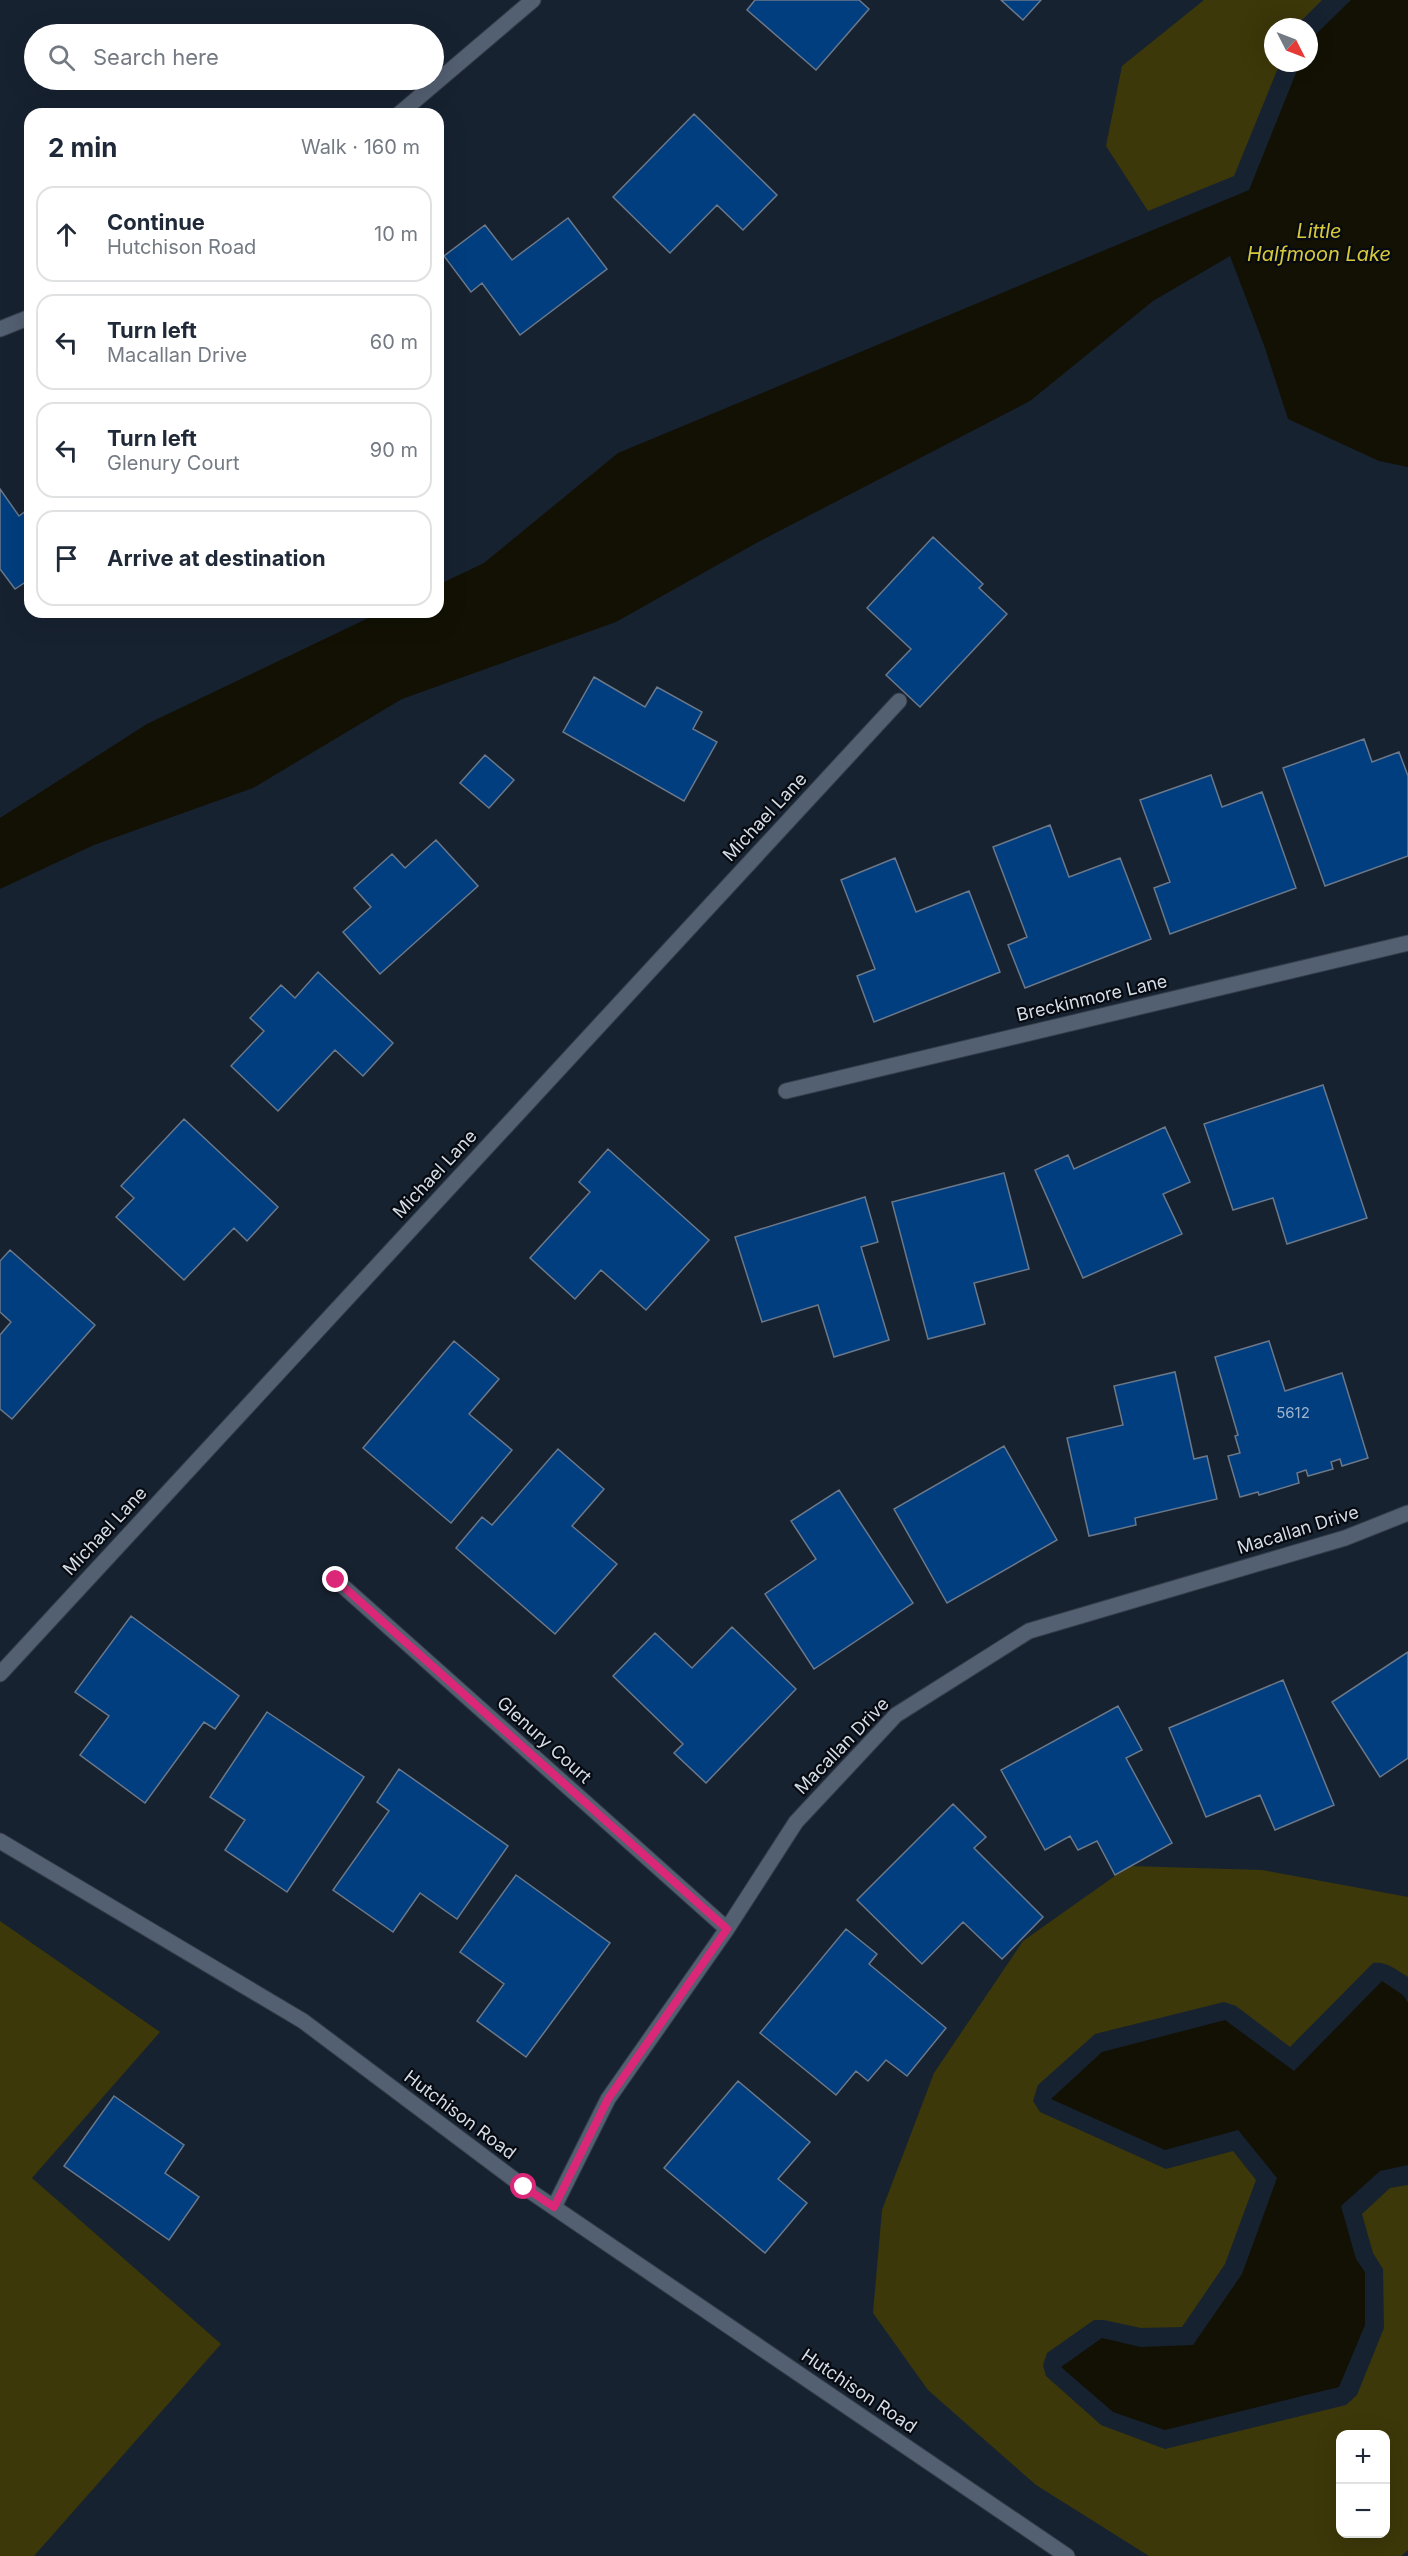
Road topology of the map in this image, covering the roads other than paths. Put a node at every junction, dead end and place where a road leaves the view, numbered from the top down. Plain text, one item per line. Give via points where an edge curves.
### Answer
1 (533, 0) edge
2 (444, 76) edge
3 (427, 90) edge
4 (406, 108) edge
5 (24, 319) edge
6 (0, 329) edge
7 (899, 701) dead end
8 (1408, 942) edge
9 (786, 1091) dead end
10 (1408, 1514) edge
11 (336, 1580) dead end
12 (0, 1674) edge
13 (0, 1841) edge
14 (727, 1929) junction
15 (554, 2207) junction
16 (1067, 2556) edge

1 - 2 street
3 - 4 street
5 - 6 street
7 - 12 street, Michael Lane
8 - 9 street, Breckinmore Lane
10 - 14 street, Macallan Drive via 1345,1538 1029,1631 896,1714 796,1822
11 - 14 street, Glenury Court
13 - 15 street, Hutchison Road via 303,2021
14 - 15 street, Macallan Drive via 608,2099
15 - 16 street, Hutchison Road

